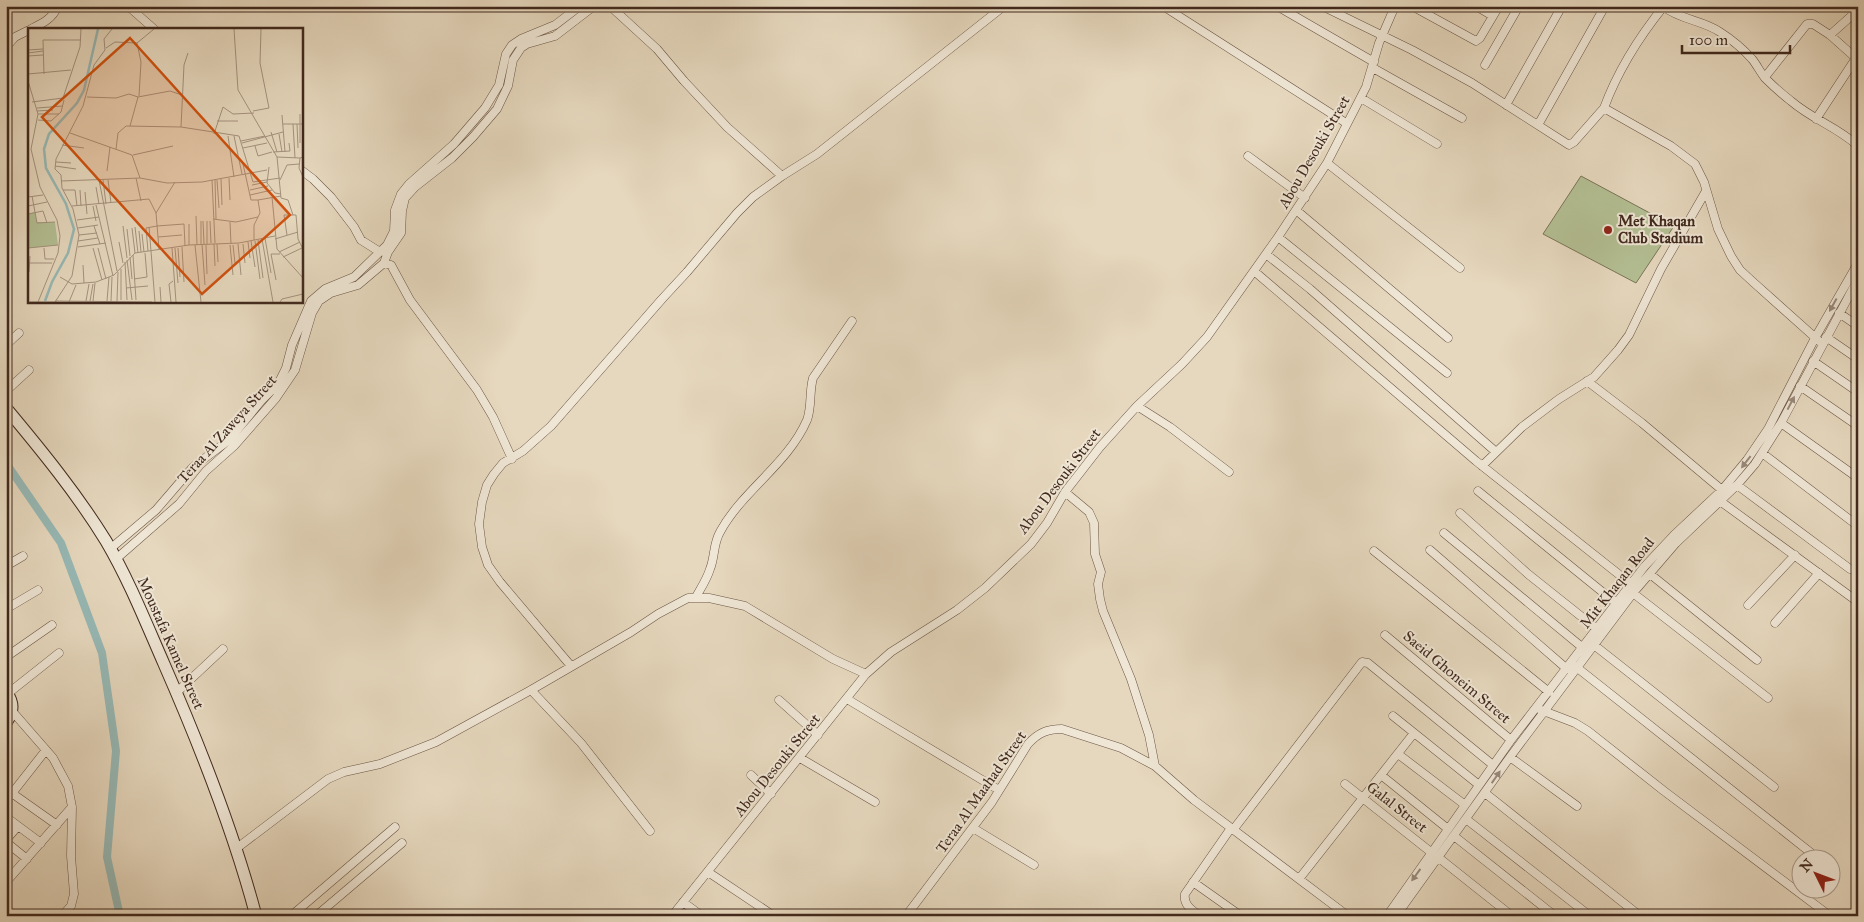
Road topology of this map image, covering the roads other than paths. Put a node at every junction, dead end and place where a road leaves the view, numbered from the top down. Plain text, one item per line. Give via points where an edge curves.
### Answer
1 (58, 6) edge
2 (128, 6) edge
3 (580, 6) edge
4 (594, 6) edge
5 (610, 6) edge
6 (990, 6) edge
7 (1004, 6) edge
8 (1163, 6) edge
9 (1277, 6) edge
10 (1395, 6) edge
11 (1412, 6) edge
12 (1476, 6) edge
13 (1499, 6) edge
14 (1519, 6) edge
15 (1562, 6) edge
16 (1605, 6) edge
17 (1324, 7) edge
18 (1664, 7) edge
19 (1858, 10) edge
20 (996, 14) junction
21 (1493, 16) junction
22 (32, 28) edge
23 (153, 28) edge
24 (28, 30) edge
25 (1382, 35) junction
26 (1830, 35) junction
27 (6, 47) edge
28 (1857, 59) edge
29 (1373, 65) junction
30 (1485, 65) dead end
31 (1765, 77) junction
32 (1361, 98) junction
33 (1506, 105) junction
34 (1604, 108) junction
35 (1462, 118) dead end
36 (1816, 119) junction
37 (1346, 124) junction
38 (1538, 125) junction
39 (1437, 144) dead end
40 (1858, 146) edge
41 (1248, 156) dead end
42 (1327, 163) junction
43 (302, 171) edge
44 (782, 176) junction
45 (1706, 191) junction
46 (1305, 198) junction
47 (1296, 210) junction
48 (1278, 237) junction
49 (380, 252) junction
50 (1266, 254) junction
51 (384, 262) junction
52 (1858, 263) edge
53 (1460, 268) dead end
54 (1254, 272) junction
55 (1858, 279) edge
56 (1855, 289) edge
57 (1839, 313) junction
58 (852, 321) dead end
59 (1858, 326) edge
60 (19, 333) dead end
61 (1448, 338) dead end
62 (1815, 338) junction
63 (1824, 340) junction
64 (6, 345) edge
65 (1858, 359) edge
66 (1813, 361) junction
67 (29, 370) dead end
68 (1446, 374) dead end
69 (1587, 381) junction
70 (1800, 386) junction
71 (6, 391) edge
72 (1858, 392) edge
73 (1137, 406) junction
74 (6, 408) edge
75 (1781, 422) junction
76 (1858, 426) edge
77 (1496, 452) junction
78 (1762, 453) junction
79 (512, 458) junction
80 (1482, 466) junction
81 (1229, 472) dead end
82 (1858, 478) edge
83 (1738, 485) junction
84 (1722, 490) junction
85 (1478, 491) dead end
86 (1065, 492) junction
87 (1720, 501) junction
88 (1460, 513) dead end
89 (1858, 526) edge
90 (1444, 533) dead end
91 (1430, 550) dead end
92 (1374, 551) dead end
93 (113, 554) junction
94 (1795, 555) junction
95 (23, 556) dead end
96 (6, 566) edge
97 (1850, 569) dead end
98 (1819, 573) junction
99 (1650, 574) junction
100 (1631, 584) junction
101 (38, 590) dead end
102 (1633, 593) junction
103 (696, 597) junction
104 (1858, 602) edge
105 (1616, 603) junction
106 (1748, 605) dead end
107 (6, 609) edge
108 (1775, 624) dead end
109 (52, 625) dead end
110 (1597, 629) junction
111 (1385, 635) dead end
112 (1594, 645) junction
113 (1583, 648) junction
114 (222, 649) dead end
115 (59, 653) dead end
116 (6, 657) edge
117 (1757, 660) dead end
118 (571, 666) junction
119 (1572, 667) junction
120 (866, 674) junction
121 (531, 690) junction
122 (177, 692) junction
123 (1549, 692) junction
124 (7, 693) edge
125 (1768, 698) dead end
126 (847, 699) junction
127 (779, 700) dead end
128 (1540, 709) junction
129 (12, 711) junction
130 (1393, 716) dead end
131 (6, 723) edge
132 (1414, 733) junction
133 (818, 735) junction
134 (1511, 740) junction
135 (46, 750) junction
136 (1398, 754) junction
137 (1510, 757) junction
138 (800, 758) junction
139 (1493, 765) junction
140 (1154, 766) junction
141 (1381, 775) junction
142 (751, 776) dead end
143 (1345, 784) dead end
144 (1479, 785) junction
145 (1774, 787) dead end
146 (999, 790) junction
147 (9, 791) edge
148 (1485, 793) junction
149 (771, 794) junction
150 (1363, 798) junction
151 (6, 801) edge
152 (875, 802) dead end
153 (1465, 806) junction
154 (1577, 806) dead end
155 (72, 808) junction
156 (6, 817) edge
157 (1466, 819) junction
158 (57, 825) junction
159 (18, 826) junction
160 (395, 827) dead end
161 (973, 828) junction
162 (1232, 829) junction
163 (1448, 829) junction
164 (650, 831) dead end
165 (1454, 836) junction
166 (6, 841) edge
167 (41, 843) junction
168 (402, 843) dead end
169 (237, 848) junction
170 (1807, 850) edge
171 (1436, 855) junction
172 (27, 859) junction
173 (1034, 865) dead end
174 (708, 872) junction
175 (8, 878) edge
176 (1299, 879) junction
177 (1194, 882) junction
178 (683, 902) junction
179 (62, 916) edge
180 (256, 916) edge
181 (291, 916) edge
182 (316, 916) edge
183 (672, 916) edge
184 (702, 916) edge
185 (774, 916) edge
186 (906, 916) edge
187 (1200, 916) edge
188 (1241, 916) edge
189 (1348, 916) edge
190 (1387, 916) edge
191 (1396, 916) edge
192 (1512, 916) edge
193 (1555, 916) edge
194 (1590, 916) edge
195 (1640, 916) edge
196 (1830, 916) edge

1 - 22 street via 46,21
2 - 23 street
3 - 49 street, Teraa Al Zaweya Street via 549,29 512,45 506,54 499,85 485,108 454,144 401,194 396,204 392,236
4 - 51 street, Teraa Al Zaweya Street via 562,32 527,44 516,54 508,86 497,109 452,158 405,198 401,233
5 - 44 street via 657,49 727,126
6 - 20 street
7 - 20 street
8 - 37 street
9 - 29 street
10 - 25 street, Abou Desouki Street
11 - 21 street via 1476,41
12 - 21 street
13 - 21 street
14 - 30 street
15 - 33 street
16 - 38 street
17 - 25 street
18 - 31 street via 1719,31 1752,60
18 - 34 street via 1630,54
19 - 26 street
20 - 44 street via 817,154
24 - 27 street
25 - 29 street, Abou Desouki Street
25 - 33 street via 1472,82
26 - 28 street
26 - 31 street via 1813,24 1807,24
28 - 36 street
29 - 32 street, Abou Desouki Street
29 - 35 street
31 - 36 street via 1791,102
32 - 37 street, Abou Desouki Street
32 - 39 street
33 - 38 street
34 - 38 street via 1572,144
34 - 45 street via 1671,146 1695,164
36 - 40 street via 1837,129
37 - 42 street, Abou Desouki Street
41 - 46 street
42 - 46 street, Abou Desouki Street
42 - 53 street
43 - 49 street via 331,197 361,240
44 - 79 street via 737,213 551,426
45 - 62 street via 1718,229 1740,270
45 - 69 street via 1628,335 1607,364
46 - 47 street, Abou Desouki Street
47 - 48 street, Abou Desouki Street
47 - 61 street
48 - 50 street, Abou Desouki Street
48 - 68 street
49 - 93 street, Teraa Al Zaweya Street via 354,277 325,288 315,296 304,314 278,384 229,440 193,468
50 - 54 street, Abou Desouki Street
50 - 77 street via 1333,308
51 - 79 street via 391,265 415,307 477,390
51 - 93 street, Teraa Al Zaweya Street via 358,285 319,300 312,313 296,370 276,398 234,446 203,474 179,504
52 -> 62 street, Mit Khaqan Road
54 - 73 street, Abou Desouki Street via 1207,336
54 - 80 street
55 - 56 street, Mit Khaqan Road
56 - 57 street, Mit Khaqan Road
57 - 59 street
57 - 63 street, Mit Khaqan Road
58 - 103 street via 813,378 809,414 802,429 719,533 711,569
60 - 64 street
62 - 63 street
62 -> 84 street, Mit Khaqan Road via 1768,430
63 - 65 street
63 - 66 street, Mit Khaqan Road
66 - 70 street, Mit Khaqan Road
66 - 72 street
67 - 71 street
69 - 77 street via 1522,427
69 - 84 street
75 -> 70 street, Mit Khaqan Road
70 - 76 street
73 - 81 street
73 - 86 street, Abou Desouki Street
74 - 93 main road, Moustafa Kamel Street via 82,506
75 - 78 street, Mit Khaqan Road
75 - 82 street
77 - 80 street
78 - 83 street, Mit Khaqan Road
78 - 89 street
79 - 118 street via 487,485 479,524 482,547 488,565 500,582
80 - 100 street
83 - 87 street, Mit Khaqan Road
83 - 97 street
84 - 100 street, Mit Khaqan Road via 1674,534
85 - 105 street
86 - 120 street, Abou Desouki Street via 1031,544 985,588 891,652
86 - 140 street via 1089,512 1094,523 1103,611 1134,688 1149,735
87 - 94 street
87 - 99 street, Mit Khaqan Road via 1676,543
88 - 110 street via 1528,574
90 - 113 street
91 - 119 street
92 - 123 street
93 - 122 main road, Moustafa Kamel Street
94 - 98 street
94 - 106 street
95 - 96 street
98 - 104 street
98 - 108 street
99 - 102 street, Mit Khaqan Road
99 - 117 street
100 - 105 street, Mit Khaqan Road
101 - 107 street
102 - 112 street, Mit Khaqan Road
102 - 125 street
103 - 118 street via 680,601
103 - 120 street via 745,606 826,655
105 - 110 street, Mit Khaqan Road
109 - 116 street
110 - 113 street, Mit Khaqan Road
111 - 134 street, Saeid Ghoneim Street
112 - 119 street, Mit Khaqan Road
112 - 145 street
113 - 119 street, Mit Khaqan Road
114 - 122 street
115 - 124 street
118 - 121 street
119 - 123 street, Mit Khaqan Road
119 - 128 street, Mit Khaqan Road
119 - 170 street
120 - 126 street, Abou Desouki Street
121 - 164 street via 581,743
121 - 169 street via 436,742 380,764 338,774
122 - 169 main road, Moustafa Kamel Street
123 - 128 street, Mit Khaqan Road
124 - 129 main road
126 - 133 street, Abou Desouki Street
126 - 146 street
127 - 133 street
128 - 134 street, Mit Khaqan Road
128 - 137 street, Mit Khaqan Road
128 - 196 street via 1588,731
129 - 131 main road
129 - 135 street
130 - 132 street
132 - 136 street
132 - 144 street
133 - 138 street, Abou Desouki Street
134 - 139 street, Mit Khaqan Road
135 - 147 street
135 - 155 street via 64,776
136 - 141 street
136 - 153 street
148 -> 137 street, Mit Khaqan Road
137 - 154 street
138 - 149 street, Abou Desouki Street
138 - 152 street
139 - 144 street, Mit Khaqan Road
139 - 162 street via 1365,662 1361,663
140 - 146 street, Teraa Al Maahad Street via 1121,748 1062,729 1052,729 1034,737
140 - 162 street, Teraa Al Maahad Street
141 - 150 street
141 - 163 street
142 - 149 street
143 - 150 street, Galal Street
144 - 153 street, Mit Khaqan Road
146 - 161 street, Teraa Al Maahad Street
147 - 151 street
147 - 158 street
148 - 157 street, Mit Khaqan Road
148 - 195 street
149 - 174 street, Abou Desouki Street
150 - 171 street, Galal Street
150 - 176 street
153 - 163 street, Mit Khaqan Road
155 - 158 street
155 - 179 street via 74,894 71,906
156 - 159 street
157 - 165 street, Mit Khaqan Road
157 - 194 street
158 - 167 street
159 - 166 street
159 - 167 street
160 - 181 street
161 - 173 street
161 - 186 street, Teraa Al Maahad Street
162 - 176 street, Teraa Al Maahad Street
162 - 177 street
163 - 171 street, Mit Khaqan Road
165 - 171 street, Mit Khaqan Road
165 - 193 street
166 - 172 street
167 - 172 street
168 - 182 street
169 - 180 main road, Moustafa Kamel Street
171 -> 190 street, Mit Khaqan Road
171 - 191 street, Mit Khaqan Road
171 - 192 street, Galal Street
172 - 175 street
174 - 178 street, Abou Desouki Street
174 - 185 street
176 - 189 street, Teraa Al Maahad Street
177 - 187 street via 1184,899 1188,907
177 - 188 street
178 - 183 street, Abou Desouki Street
178 - 184 street

